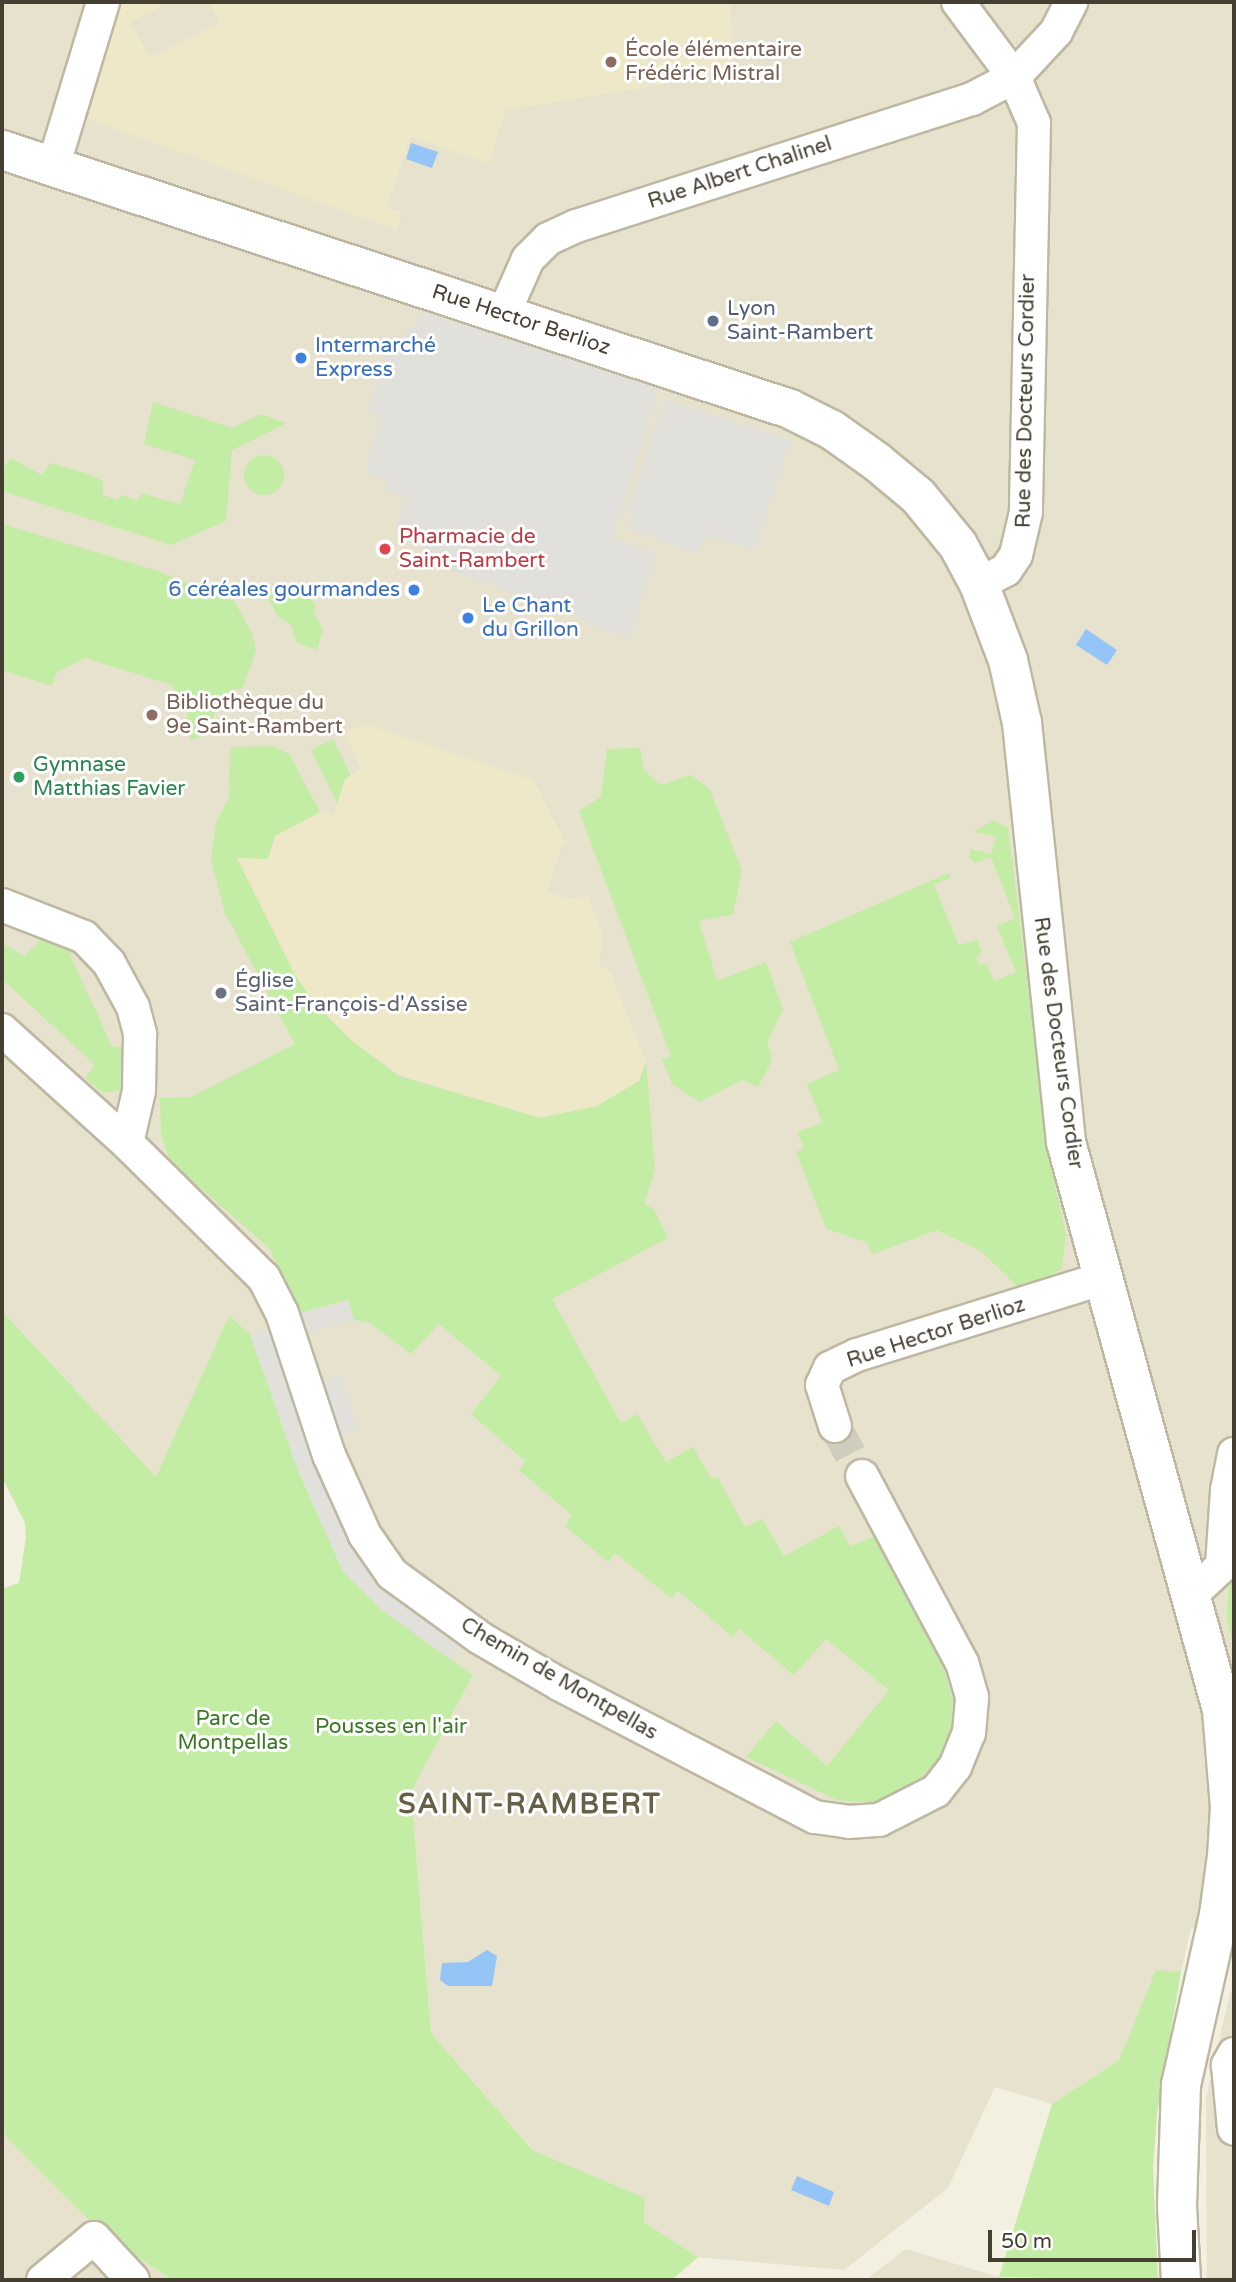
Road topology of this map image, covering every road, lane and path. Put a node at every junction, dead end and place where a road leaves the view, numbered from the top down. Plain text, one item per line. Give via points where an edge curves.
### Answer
1 (103, 2) edge
2 (958, 2) edge
3 (1071, 2) edge
4 (1014, 78) junction
5 (2, 150) edge
6 (53, 167) junction
7 (504, 313) junction
8 (979, 584) junction
9 (2, 905) edge
10 (2, 1030) edge
11 (127, 1143) junction
12 (1101, 1279) junction
13 (835, 1426) tunnel mouth
14 (1234, 1454) edge
15 (862, 1476) tunnel mouth
16 (1192, 1594) junction
17 (1234, 2054) edge
18 (1234, 2129) edge
19 (43, 2280) edge
20 (133, 2280) edge
21 (1181, 2280) edge

1 - 6 street
2 - 4 street, Rue des Docteurs Cordier
3 - 4 street via 1056,32
4 - 7 street, Rue Albert Chalinel via 972,99 576,226 548,239 528,259
4 - 8 street, Rue des Docteurs Cordier via 1034,123 1026,512 1016,555 1006,570
5 - 6 street, Rue Hector Berlioz
6 - 7 street, Rue Hector Berlioz
7 - 8 street, Rue Hector Berlioz via 790,410 832,430 918,496 958,545
8 - 12 street, Rue des Docteurs Cordier via 1008,660 1022,723 1066,1142
9 - 11 street via 84,937 109,963 133,1007 140,1034 139,1091
10 - 11 street, Chemin de Montpellas
11 - 15 street, Chemin de Montpellas via 264,1278 282,1312 330,1455 365,1535 392,1574 480,1638 559,1684 815,1817 849,1822 879,1820 936,1791 955,1768 969,1733 971,1709 962,1663
12 - 13 street, Rue Hector Berlioz via 857,1355 830,1368 822,1384
12 - 16 street, Rue des Docteurs Cordier
14 - 16 street via 1222,1566
16 - 21 street, Rue des Docteurs Cordier via 1222,1710 1230,1807 1219,1915 1181,2085 1177,2206
17 - 18 street via 1228,2065
19 - 20 street via 94,2238

